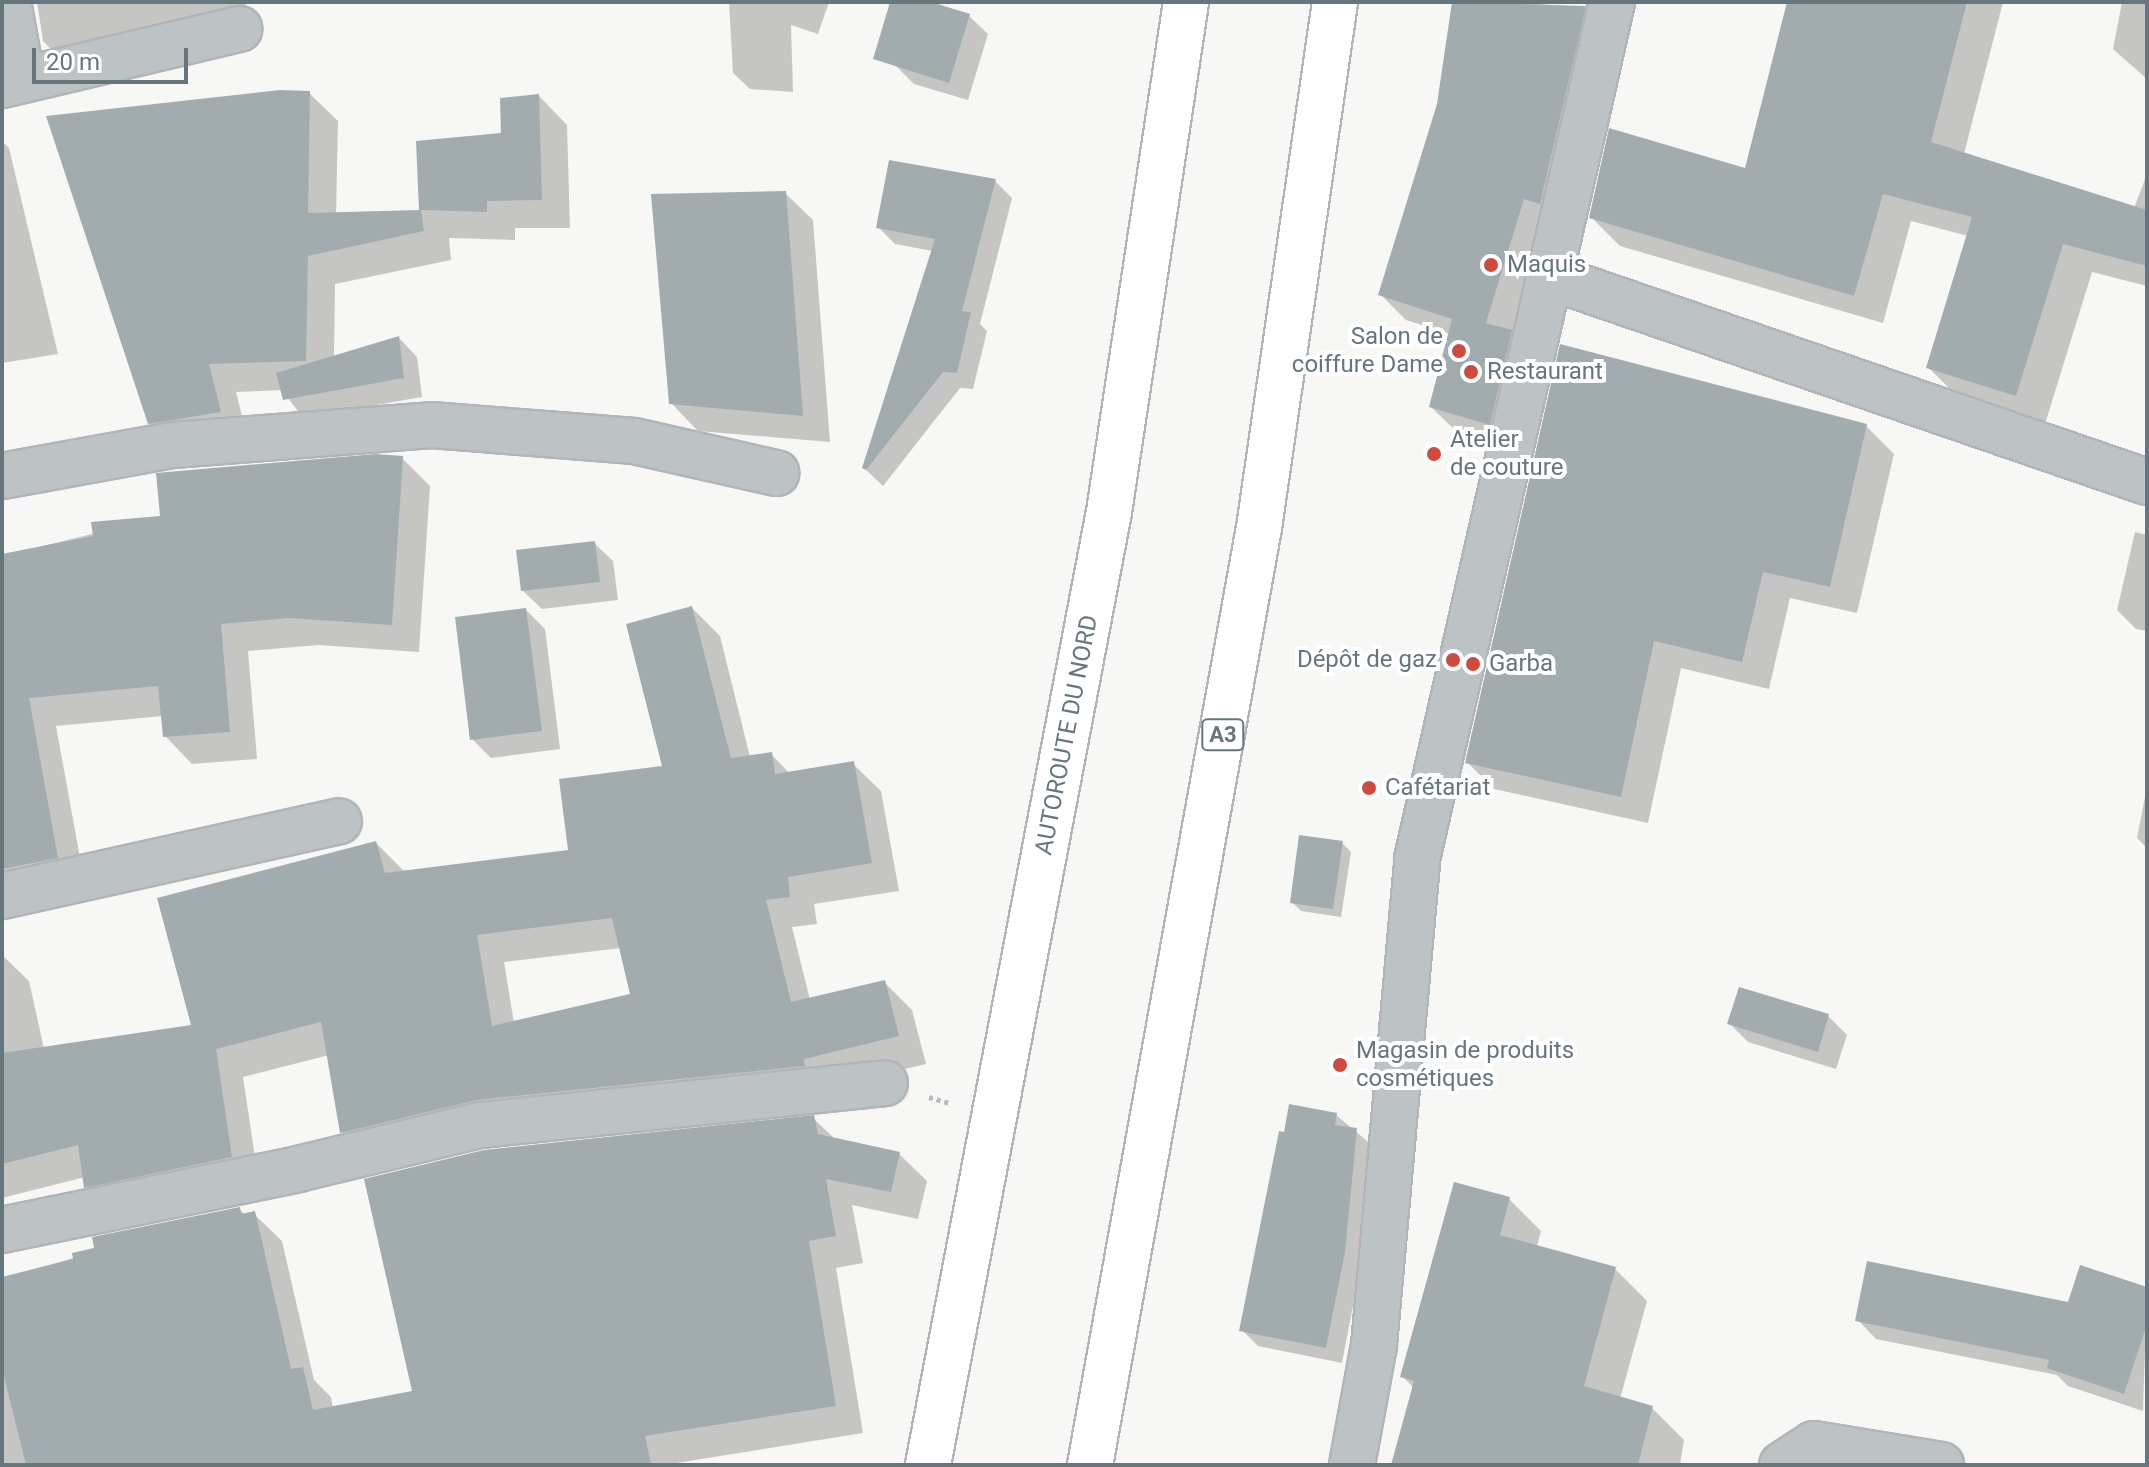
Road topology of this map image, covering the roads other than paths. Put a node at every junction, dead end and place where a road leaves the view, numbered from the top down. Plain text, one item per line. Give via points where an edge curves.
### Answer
1 (8, 2) edge
2 (1186, 2) edge
3 (1335, 2) edge
4 (1612, 2) edge
5 (239, 29) dead end
6 (12, 82) edge
7 (1548, 276) junction
8 (776, 473) dead end
9 (2, 476) edge
10 (2147, 482) edge
11 (339, 821) dead end
12 (2, 896) edge
13 (885, 1083) road end
14 (2, 1230) edge
15 (928, 1465) edge
16 (1090, 1465) edge
17 (1352, 1465) edge
18 (1782, 1465) edge
19 (1941, 1465) edge

1 - 6 street
2 - 15 highway, AUTOROUTE DU NORD via 1109,512
3 - 16 highway, A3 via 1259,528
4 - 7 street
5 - 6 street
7 - 10 street
7 - 17 street via 1417,859 1374,1345
8 - 9 street via 634,441 431,425 173,445
11 - 12 street
13 - 14 street via 480,1125
18 - 19 street via 1814,1444

